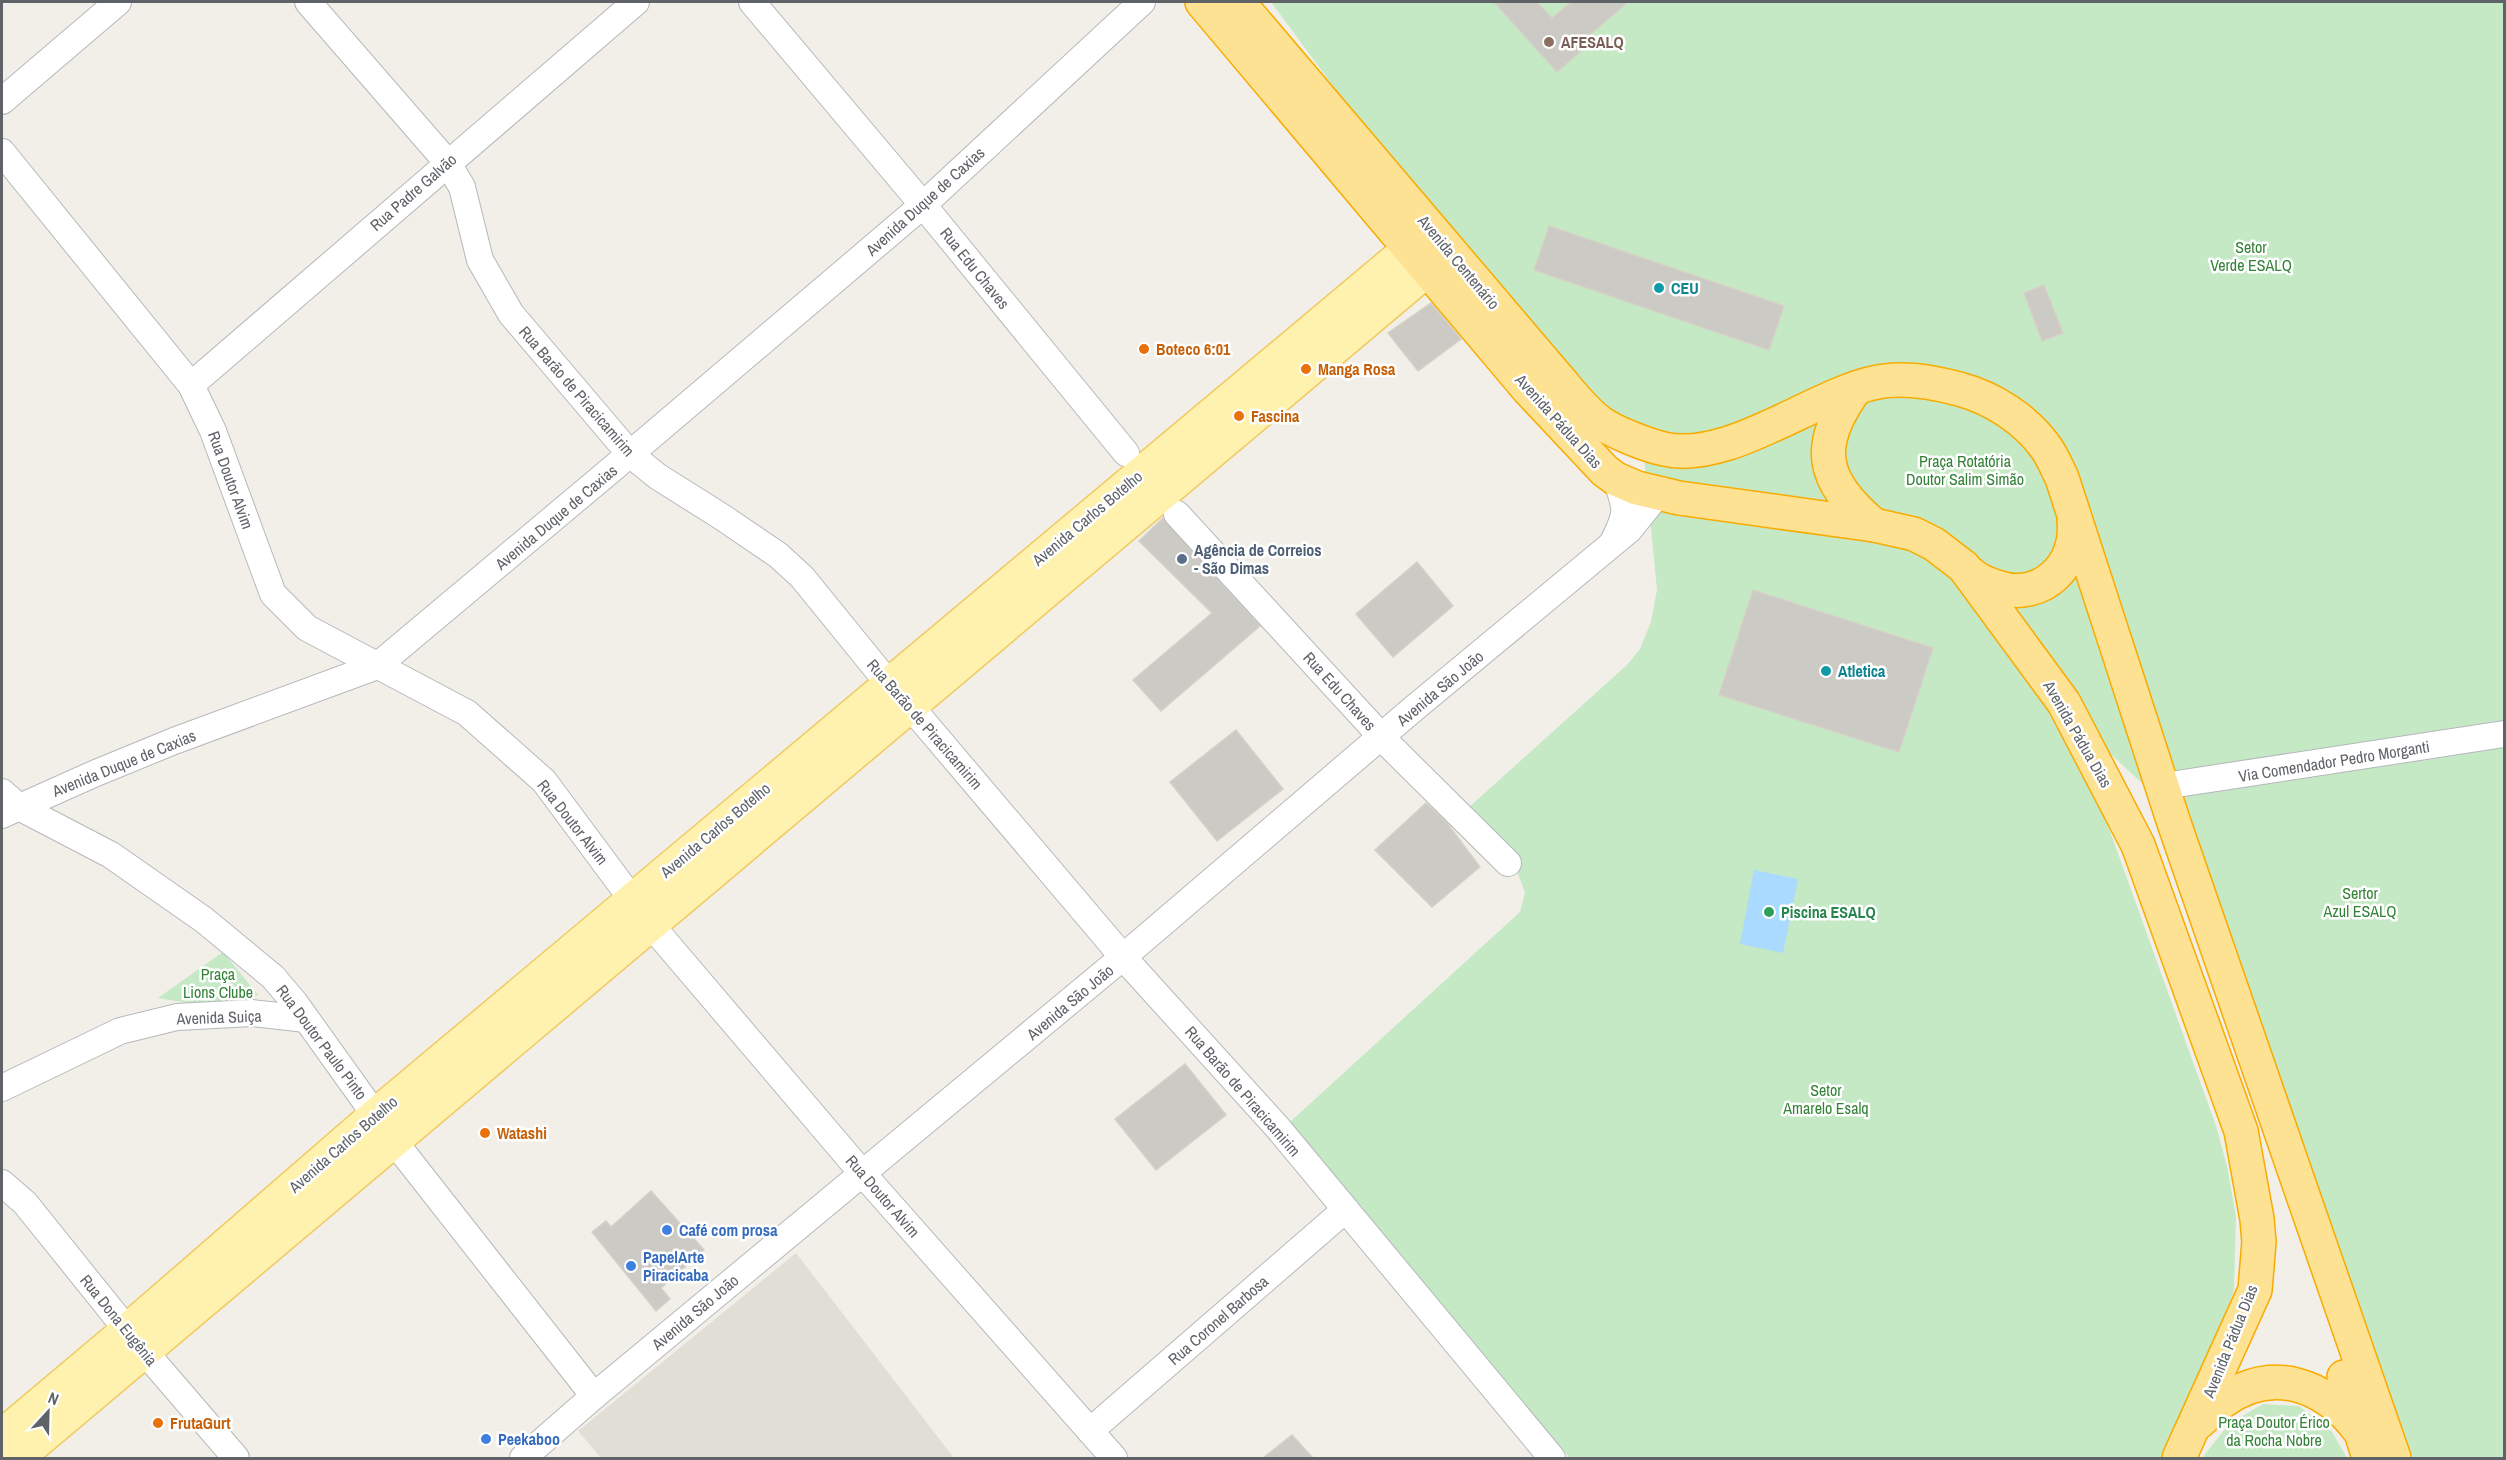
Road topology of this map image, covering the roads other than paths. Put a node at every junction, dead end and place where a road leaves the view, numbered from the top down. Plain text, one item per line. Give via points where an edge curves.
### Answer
1 (118, 2) edge
2 (308, 2) edge
3 (636, 2) edge
4 (752, 2) edge
5 (1142, 2) edge
6 (1202, 2) edge
7 (1238, 2) edge
8 (2, 101) edge
9 (2, 152) edge
10 (447, 162) junction
11 (923, 205) junction
12 (1423, 249) junction
13 (191, 385) junction
14 (1856, 388) junction
15 (1126, 453) dead end
16 (630, 454) junction
17 (1616, 479) junction
18 (1658, 494) junction
19 (1177, 513) dead end
20 (2074, 514) junction
21 (1874, 525) junction
22 (1612, 542) junction
23 (1964, 567) junction
24 (377, 666) junction
25 (900, 695) junction
26 (2505, 734) edge
27 (1382, 738) junction
28 (2096, 764) junction
29 (2164, 786) junction
30 (7, 805) edge
31 (1508, 863) dead end
32 (641, 912) junction
33 (1124, 957) junction
34 (306, 1019) junction
35 (2253, 1046) junction
36 (2, 1088) edge
37 (384, 1127) junction
38 (863, 1174) junction
39 (2, 1183) edge
40 (1345, 1210) junction
41 (136, 1341) junction
42 (594, 1396) junction
43 (2195, 1426) junction
44 (1090, 1431) junction
45 (2, 1436) edge
46 (2364, 1445) edge
47 (17, 1458) edge
48 (236, 1458) edge
49 (523, 1458) edge
50 (1114, 1458) edge
51 (1552, 1458) edge
52 (2179, 1458) edge
53 (2394, 1458) edge

1 - 8 street
2 - 10 street, Rua Barão de Piracicamirim
3 - 10 street, Rua Padre Galvão
4 - 11 street, Rua Edu Chaves
5 - 11 street, Avenida Duque de Caxias
6 - 12 highway, Avenida Centenário
7 - 12 highway, Avenida Centenário
9 - 13 street, Rua Doutor Alvim
10 - 13 street, Rua Padre Galvão
10 - 16 street, Rua Barão de Piracicamirim via 462,187 480,260 511,314
11 - 15 street, Rua Edu Chaves
11 - 16 street, Avenida Duque de Caxias
12 - 14 highway, Avenida Centenário via 1600,423 1665,450 1721,445
12 - 17 highway, Avenida Pádua Dias via 1579,445
12 - 25 main road, Avenida Carlos Botelho
13 - 24 street, Rua Doutor Alvim via 213,431 273,594 307,627
14 - 20 highway via 1919,381 1971,392 1995,403 2047,450
14 - 21 highway via 1833,426 1829,457 1845,498
16 - 24 street, Avenida Duque de Caxias
16 - 25 street, Rua Barão de Piracicamirim via 777,555 801,577
17 - 18 highway, Avenida Pádua Dias
17 - 22 street, Avenida São João via 1625,519
18 - 21 highway, Avenida Pádua Dias
18 - 22 street, Avenida São João via 1629,530
19 - 27 street, Rua Edu Chaves
20 - 23 highway via 2076,535 2068,560 2035,587 2003,589 1975,578
20 - 29 highway
21 - 23 highway, Avenida Pádua Dias via 1914,534
22 - 27 street, Avenida São João
23 - 28 highway, Avenida Pádua Dias via 2064,703
24 - 30 street, Avenida Duque de Caxias
24 - 32 street, Rua Doutor Alvim via 467,713 544,782
25 - 32 main road, Avenida Carlos Botelho
25 - 33 street, Rua Barão de Piracicamirim
26 - 29 street, Via Comendador Pedro Morganti
27 - 31 street, Rua Edu Chaves
27 - 33 street, Avenida São João
28 - 29 highway via 2117,771 2143,788
28 - 43 highway, Avenida Pádua Dias via 2138,844 2241,1131 2258,1219 2255,1290
29 - 35 highway
30 - 34 street, Rua Doutor Paulo Pinto via 111,855 204,920 273,977
32 - 37 main road, Avenida Carlos Botelho
32 - 38 street, Rua Doutor Alvim
33 - 38 street, Avenida São João
33 - 40 street, Rua Barão de Piracicamirim via 1278,1128
34 - 36 street, Avenida Suiça via 252,1013 177,1017 120,1031
34 - 37 street, Rua Doutor Paulo Pinto
35 - 46 highway via 2310,1265
35 - 53 highway
37 - 41 main road, Avenida Carlos Botelho
37 - 42 street, Rua Doutor Paulo Pinto
38 - 42 street, Avenida São João
38 - 44 street, Rua Doutor Alvim
39 - 41 street, Rua Dona Eugênia via 25,1203
40 - 44 street, Rua Coronel Barbosa
40 - 51 street, Rua Barão de Piracicamirim
41 - 45 main road, Avenida Carlos Botelho
41 - 47 main road, Avenida Carlos Botelho
41 - 48 street, Rua Dona Eugênia
42 - 49 street, Avenida São João
43 - 46 highway via 2233,1395 2277,1382 2304,1387 2332,1400 2346,1414
43 - 52 highway, Avenida Pádua Dias
44 - 50 street, Rua Doutor Alvim

